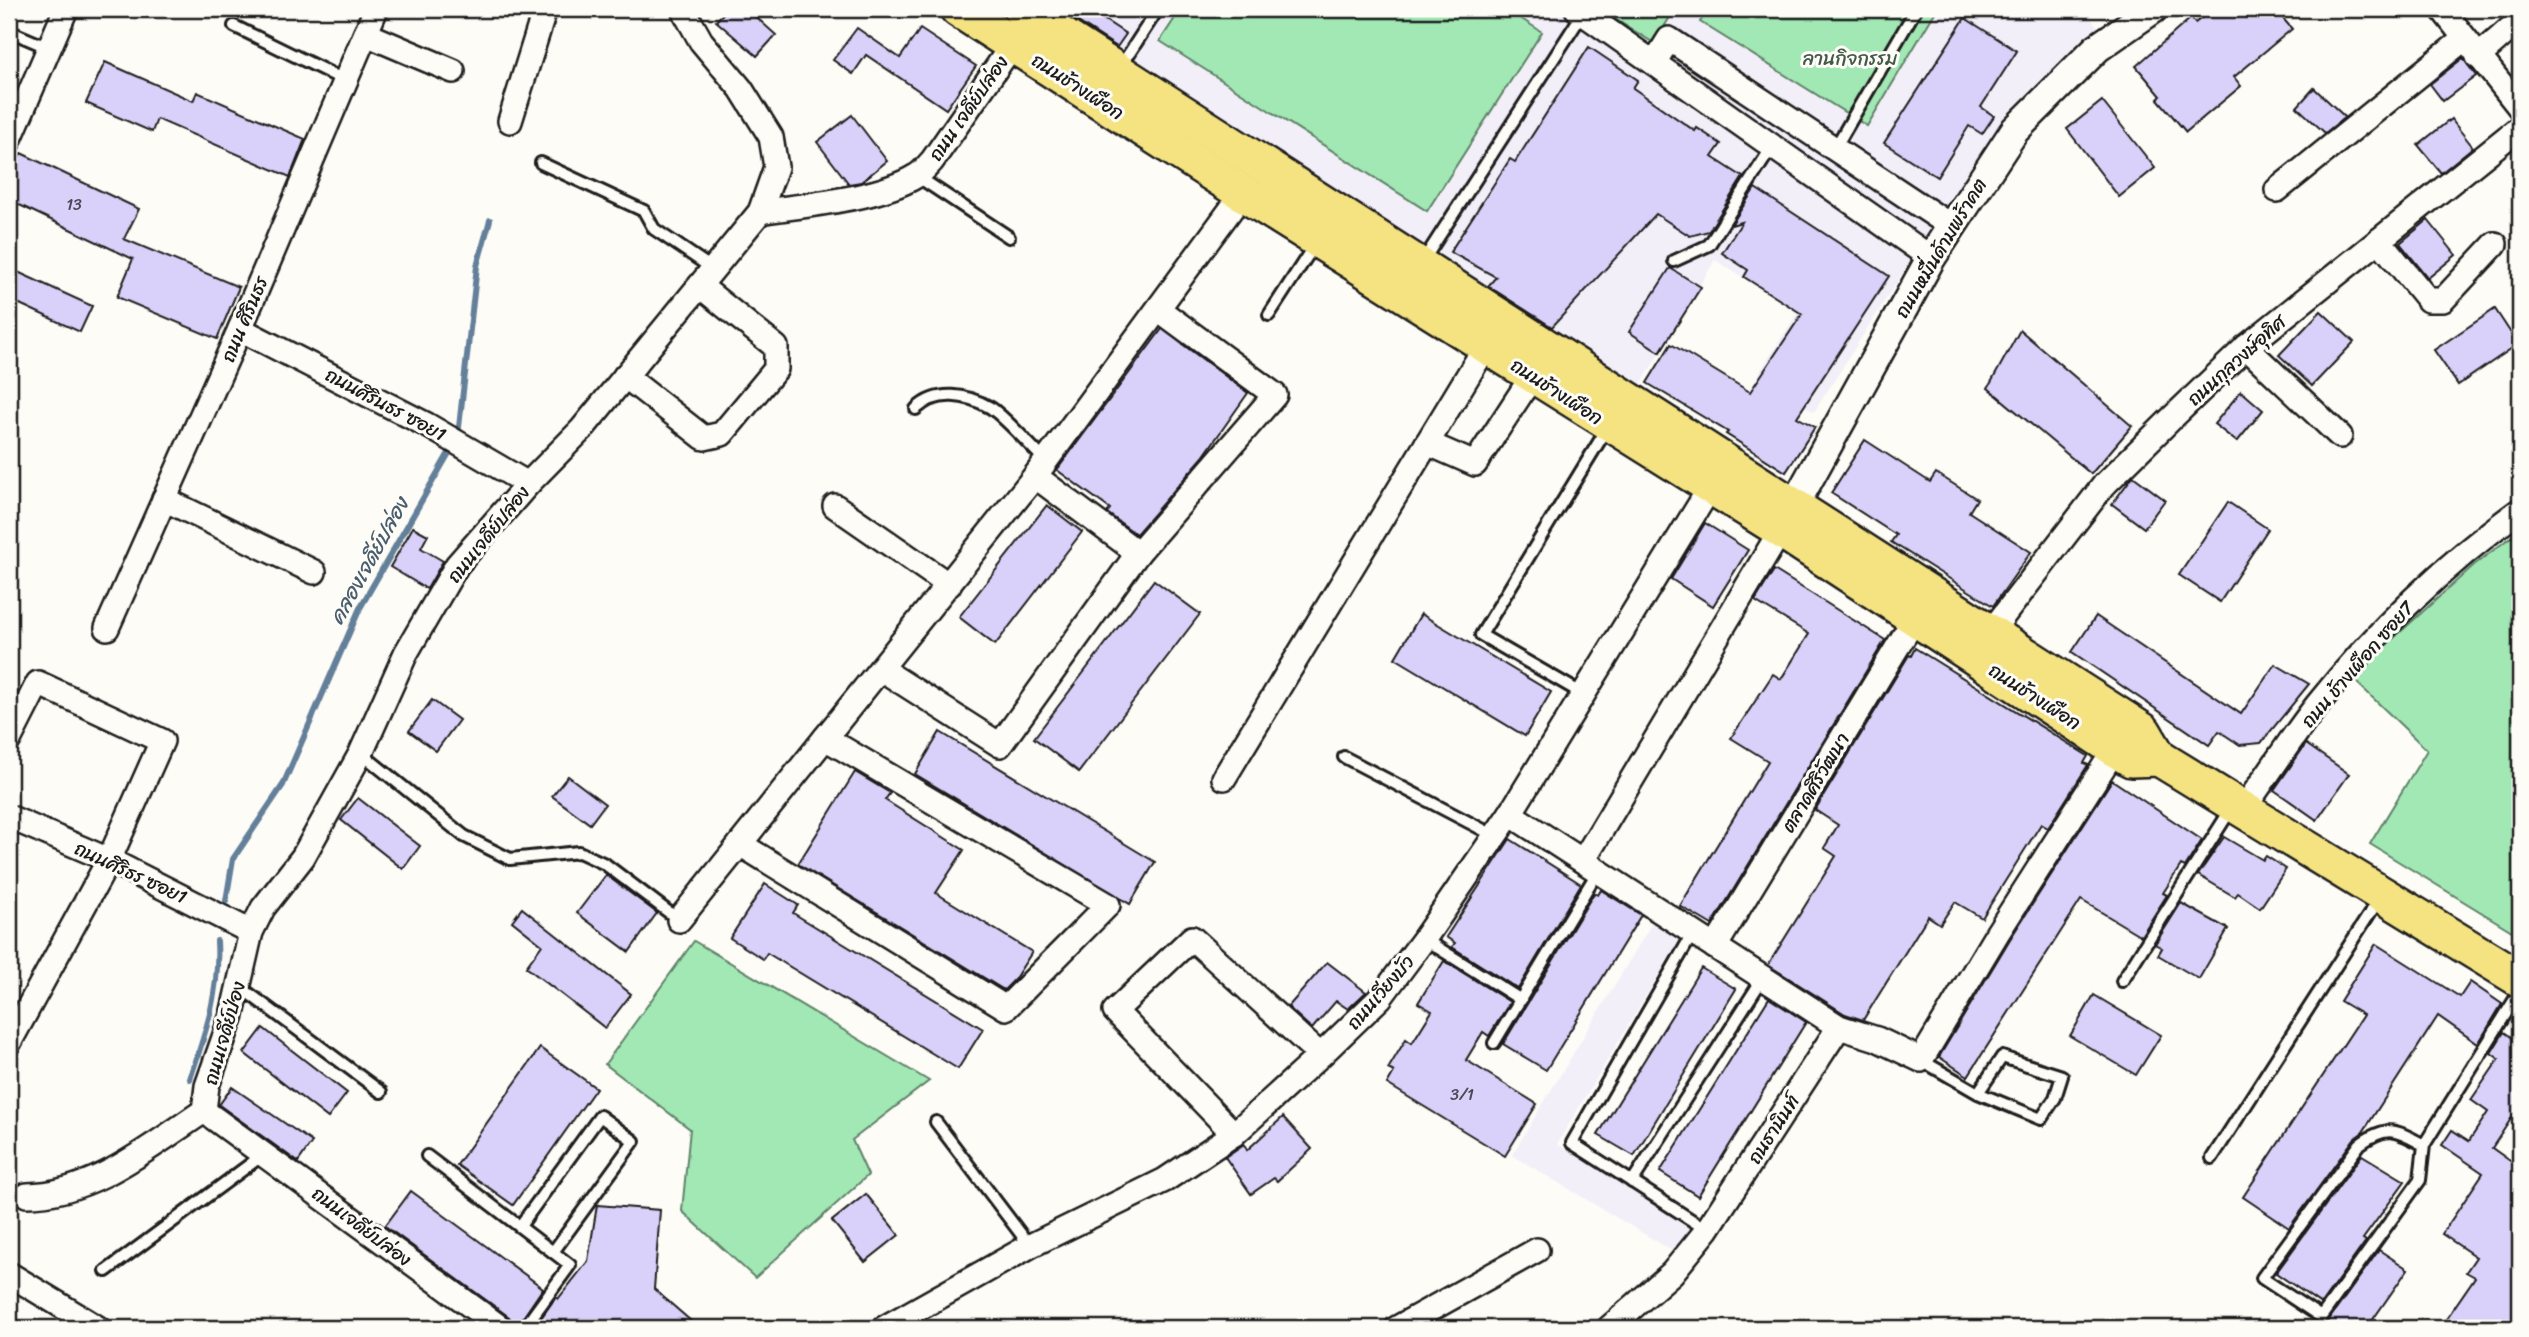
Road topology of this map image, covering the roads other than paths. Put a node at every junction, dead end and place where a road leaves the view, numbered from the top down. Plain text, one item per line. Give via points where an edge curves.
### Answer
1 (66, 9) edge
2 (376, 9) edge
3 (545, 9) edge
4 (683, 9) edge
5 (958, 9) edge
6 (1021, 9) edge
7 (1158, 9) edge
8 (1916, 9) edge
9 (2153, 9) edge
10 (1580, 11) edge
11 (2449, 12) edge
12 (2520, 20) edge
13 (234, 26) dead end
14 (9, 31) edge
15 (366, 34) junction
16 (1013, 44) junction
17 (49, 48) junction
18 (2471, 48) junction
19 (1654, 63) junction
20 (453, 71) dead end
21 (1117, 71) junction
22 (346, 81) junction
23 (2520, 108) edge
24 (510, 121) dead end
25 (2520, 127) edge
26 (9, 141) edge
27 (1772, 147) junction
28 (1835, 148) junction
29 (541, 163) dead end
30 (917, 176) junction
31 (2277, 190) dead end
32 (1243, 194) junction
33 (760, 212) junction
34 (1951, 226) junction
35 (1009, 237) dead end
36 (1318, 240) junction
37 (2379, 240) junction
38 (2495, 244) dead end
39 (1931, 258) junction
40 (1674, 261) dead end
41 (1420, 266) junction
42 (706, 277) junction
43 (1158, 309) junction
44 (1269, 315) dead end
45 (240, 329) junction
46 (1486, 346) junction
47 (2246, 347) junction
48 (1533, 375) junction
49 (625, 376) junction
50 (916, 409) dead end
51 (1610, 424) junction
52 (2340, 436) dead end
53 (1427, 443) junction
54 (1041, 469) junction
55 (528, 484) junction
56 (1711, 486) junction
57 (164, 499) junction
58 (835, 506) dead end
59 (2520, 510) edge
60 (1788, 518) junction
61 (1138, 553) junction
62 (314, 572) dead end
63 (949, 585) junction
64 (1915, 618) junction
65 (107, 628) dead end
66 (1990, 633) junction
67 (881, 670) junction
68 (1583, 694) junction
69 (825, 738) junction
70 (9, 740) edge
71 (2115, 749) junction
72 (361, 753) junction
73 (1344, 757) dead end
74 (2160, 758) junction
75 (1224, 778) dead end
76 (2239, 807) junction
77 (1510, 814) junction
78 (9, 817) edge
79 (1495, 835) junction
80 (740, 844) junction
81 (108, 859) junction
82 (1590, 866) junction
83 (2382, 894) junction
84 (679, 920) joint
85 (251, 932) junction
86 (1693, 933) junction
87 (1424, 939) junction
88 (1715, 947) junction
89 (1763, 978) junction
90 (2520, 978) edge
91 (2122, 981) dead end
92 (239, 986) junction
93 (2520, 991) edge
94 (1521, 1000) junction
95 (1839, 1027) junction
96 (9, 1043) edge
97 (1494, 1043) dead end
98 (1320, 1055) junction
99 (1921, 1060) junction
100 (381, 1092) dead end
101 (1978, 1093) junction
102 (204, 1111) junction
103 (936, 1122) dead end
104 (224, 1124) joint
105 (1234, 1134) junction
106 (2424, 1145) junction
107 (264, 1153) junction
108 (427, 1156) dead end
109 (2212, 1158) dead end
110 (1632, 1182) junction
111 (27, 1195) dead end
112 (520, 1226) junction
113 (1707, 1230) junction
114 (1030, 1247) junction
115 (1537, 1250) dead end
116 (553, 1252) junction
117 (106, 1271) dead end
118 (10, 1279) edge
119 (99, 1328) edge
120 (500, 1328) edge
121 (524, 1328) edge
122 (884, 1328) edge
123 (1397, 1328) edge
124 (1609, 1328) edge

1 - 17 street
2 - 15 street, ถนน ศิรินธร
3 - 24 street
4 - 33 street via 771,137 775,167
5 - 16 main road, ถนนช้างเผือก
6 - 21 main road, ถนนช้างเผือก
7 - 21 lane
8 - 28 lane
9 - 34 street, ถนนหมื่่นด้ามพร้าคต via 2096,48 2015,130
10 - 19 street
10 - 41 lane
11 - 18 street
12 - 18 street
13 - 22 lane
14 - 17 lane
15 - 20 street
15 - 22 street, ถนน ศิรินธร
16 - 30 street, ถนน เจดีย์ปล่อง
16 - 32 main road, ถนนช้างเผือก
17 - 26 street
18 - 23 street
18 - 31 street
19 - 27 street
19 - 28 street via 1669,39
21 - 41 main road, ถนนช้างเผือก
22 - 45 street, ถนน ศิรินธร
25 - 37 street, ถนนกุลวงษ์อุทิศ
27 - 39 street
27 - 40 lane via 1709,245
28 - 34 street
29 - 42 lane via 643,211 654,229
30 - 33 street, ถนน เจดีย์ปล่อง via 851,198
30 - 35 lane
32 - 36 main road, ถนนช้างเผือก
32 - 43 street
33 - 42 street, ถนนเจดีย์ปล่อง
34 - 39 street, ถนนหมื่่นด้ามพร้าคต
36 - 44 lane
36 - 46 main road, ถนนช้างเผือก
37 - 38 street via 2428,300 2443,300
37 - 47 street, ถนนกุลวงษ์อุทิศ
39 - 60 street, ถนนหมื่่นด้ามพร้าคต
41 - 60 main road, ถนนช้างเผือก
42 - 49 street, ถนนเจดีย์ปล่อง
42 - 49 street via 776,346 776,369 722,434 704,438
43 - 54 street
43 - 61 street via 1275,395
45 - 55 street, ถนนศิรินธร ซอย1 via 444,434
45 - 57 street, ถนน ศิรินธร
46 - 48 main road, ถนนช้างเผือก
46 - 53 street
47 - 52 street
47 - 66 street, ถนนกุลวงษ์อุทิศ via 2105,485
48 - 51 main road, ถนนช้างเผือก
48 - 53 street via 1475,464
49 - 55 street, ถนนเจดีย์ปล่อง
50 - 54 lane via 927,399 957,395 992,409
51 - 56 main road, ถนนช้างเผือก
51 - 68 lane via 1481,635
53 - 75 street
54 - 61 street
54 - 63 street
55 - 72 street, ถนนเจดีย์ปล่อง via 457,565 406,653
56 - 60 main road, ถนนช้างเผือก
56 - 68 street, ถนนเวียงบัว
57 - 62 street
57 - 65 street, ถนน ศิรินธร
58 - 63 street
59 - 76 street, ถนน ช้างเผือก ซอย7 via 2398,612 2317,705
60 - 64 main road, ถนนช้างเผือก
60 - 66 main road, ถนนช้างเผือก
60 - 82 street
61 - 67 street via 1000,746
63 - 67 street
64 - 71 main road, ถนนช้างเผือก
64 - 88 street, ตลาดศิริวัฒนา
66 - 74 main road, ถนนช้างเผือก via 2143,731
67 - 69 street
68 - 77 street, ถนนเวียงบัว
69 - 80 street
69 - 80 street via 1108,905 1006,1008
70 - 81 street via 38,683 162,741
71 - 74 main road, ถนนช้างเผือก via 2131,759
71 - 99 street
72 - 84 lane via 464,836 510,859 579,852 605,864
72 - 85 street, ถนนเจดีย์ปล่อง via 303,857 263,908
73 - 79 lane
74 - 76 main road, ถนนช้างเผือก
76 - 83 main road, ถนนช้างเผือก
76 - 91 lane
77 - 79 street, ถนนเวียงบัว
77 - 82 street
78 - 81 street, ถนนศิริธร ซอย1
79 - 87 street, ถนนเวียงบัว
80 - 84 street
81 - 85 street, ถนนศิริธร ซอย1
81 - 96 street
82 - 86 street
82 - 94 lane
83 - 90 main road, ถนนช้างเผือก
83 - 109 lane
85 - 92 street, ถนนเจดีย์ป่อง
86 - 88 street
86 - 110 lane via 1573,1143
87 - 94 lane
87 - 98 street, ถนนเวียงบัว via 1380,998
88 - 89 street
89 - 95 street
89 - 110 lane
92 - 100 lane
92 - 102 street, ถนนเจดีย์ป่อง via 207,1086
93 - 106 lane
94 - 97 lane
95 - 99 street
95 - 113 street, ถนธานินท์
98 - 105 street, ถนนเวียงบัว
98 - 105 street via 1192,937 1115,1011
99 - 101 lane
101 - 101 lane via 2002,1056 2062,1076 2056,1098 2041,1119
102 - 104 street, ถนนเจดีย์ป่อง
102 - 111 street via 110,1171 69,1190
103 - 114 lane
104 - 107 street, ถนนเจดีย์ปล่อง
105 - 114 street, ถนนเวียงบัว via 1165,1180
106 - 106 lane via 2420,1180 2321,1317 2262,1278 2360,1144 2378,1131 2401,1133
107 - 117 lane
107 - 120 street, ถนนเจดีย์ปล่อง
108 - 112 lane
110 - 113 lane
112 - 116 lane
112 - 116 lane via 600,1116 634,1141
113 - 124 street, ถนธานินท์ via 1672,1273
114 - 122 street, ถนนเวียงบัว
115 - 123 street
116 - 121 lane via 570,1265
118 - 119 street

